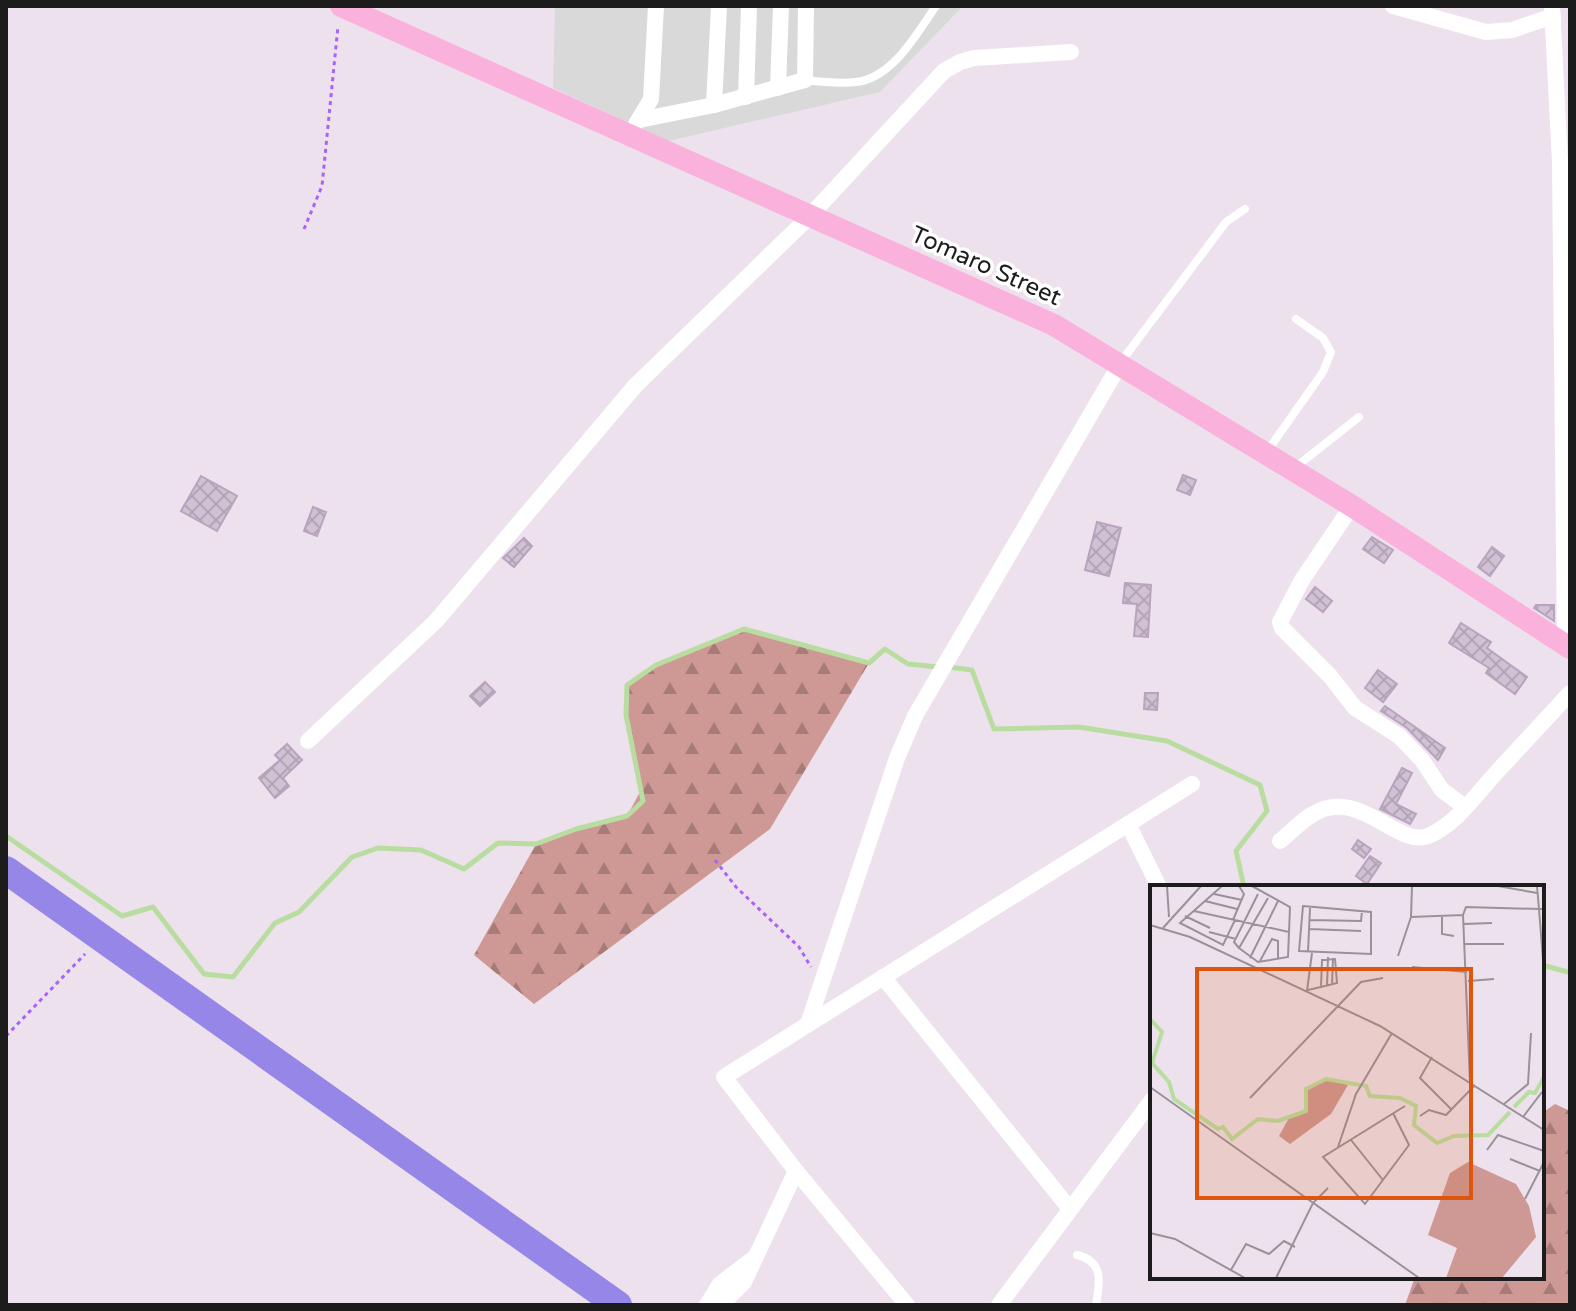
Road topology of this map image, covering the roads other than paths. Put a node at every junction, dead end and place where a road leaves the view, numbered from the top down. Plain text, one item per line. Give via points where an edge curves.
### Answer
1 (656, 6) edge
2 (719, 6) edge
3 (749, 6) edge
4 (781, 6) edge
5 (806, 6) edge
6 (936, 6) edge
7 (1393, 6) edge
8 (1552, 11) edge
9 (339, 14) edge
10 (1071, 52) dead end
11 (1563, 69) edge
12 (805, 80) junction
13 (778, 88) junction
14 (746, 97) junction
15 (714, 105) junction
16 (633, 128) junction
17 (1245, 209) dead end
18 (809, 217) junction
19 (1296, 319) dead end
20 (1120, 364) junction
21 (1359, 417) dead end
22 (1266, 453) junction
23 (1292, 469) junction
24 (1352, 506) junction
25 (1568, 646) edge
26 (1570, 693) edge
27 (308, 741) dead end
28 (1192, 784) dead end
29 (1465, 807) junction
30 (1128, 824) junction
31 (1280, 841) dead end
32 (6, 870) edge
33 (6, 883) edge
34 (1158, 885) edge
35 (883, 977) junction
36 (808, 1024) junction
37 (1150, 1103) edge
38 (796, 1171) junction
39 (1070, 1209) junction
40 (1077, 1255) dead end
41 (598, 1305) edge
42 (618, 1305) edge
43 (707, 1305) edge
44 (907, 1305) edge
45 (999, 1305) edge
46 (1096, 1305) edge

1 - 16 street via 651,99
2 - 15 street
3 - 14 street
4 - 13 street
5 - 12 street
6 - 12 lane via 907,49 869,78
7 - 8 street via 1486,32 1512,30
8 - 11 street
9 - 16 street, Tomaro Street
10 - 18 street via 974,58 944,71
11 - 25 street
12 - 13 street
13 - 14 street
14 - 15 street
15 - 16 street
16 - 18 street, Tomaro Street
17 - 20 lane via 1226,222
18 - 20 street, Tomaro Street via 1054,325
18 - 27 street via 635,386 436,621
19 - 22 lane via 1328,342 1330,358
20 - 22 street, Tomaro Street
20 - 36 street via 915,716
21 - 23 lane
22 - 23 street, Tomaro Street
23 - 24 street, Tomaro Street
24 - 25 street, Tomaro Street
24 - 29 street via 1302,580 1280,622 1282,628 1355,708 1399,736 1442,790
26 - 29 street
28 - 30 street
29 - 31 street via 1419,837 1351,808 1332,807 1314,813
30 - 34 street
30 - 35 street
32 - 42 highway
33 - 41 highway
35 - 36 street
35 - 39 street
36 - 38 street via 724,1077
37 - 39 street
38 - 43 street via 755,1257 720,1284
38 - 44 street
39 - 45 street
40 - 46 lane via 1096,1265 1101,1279

